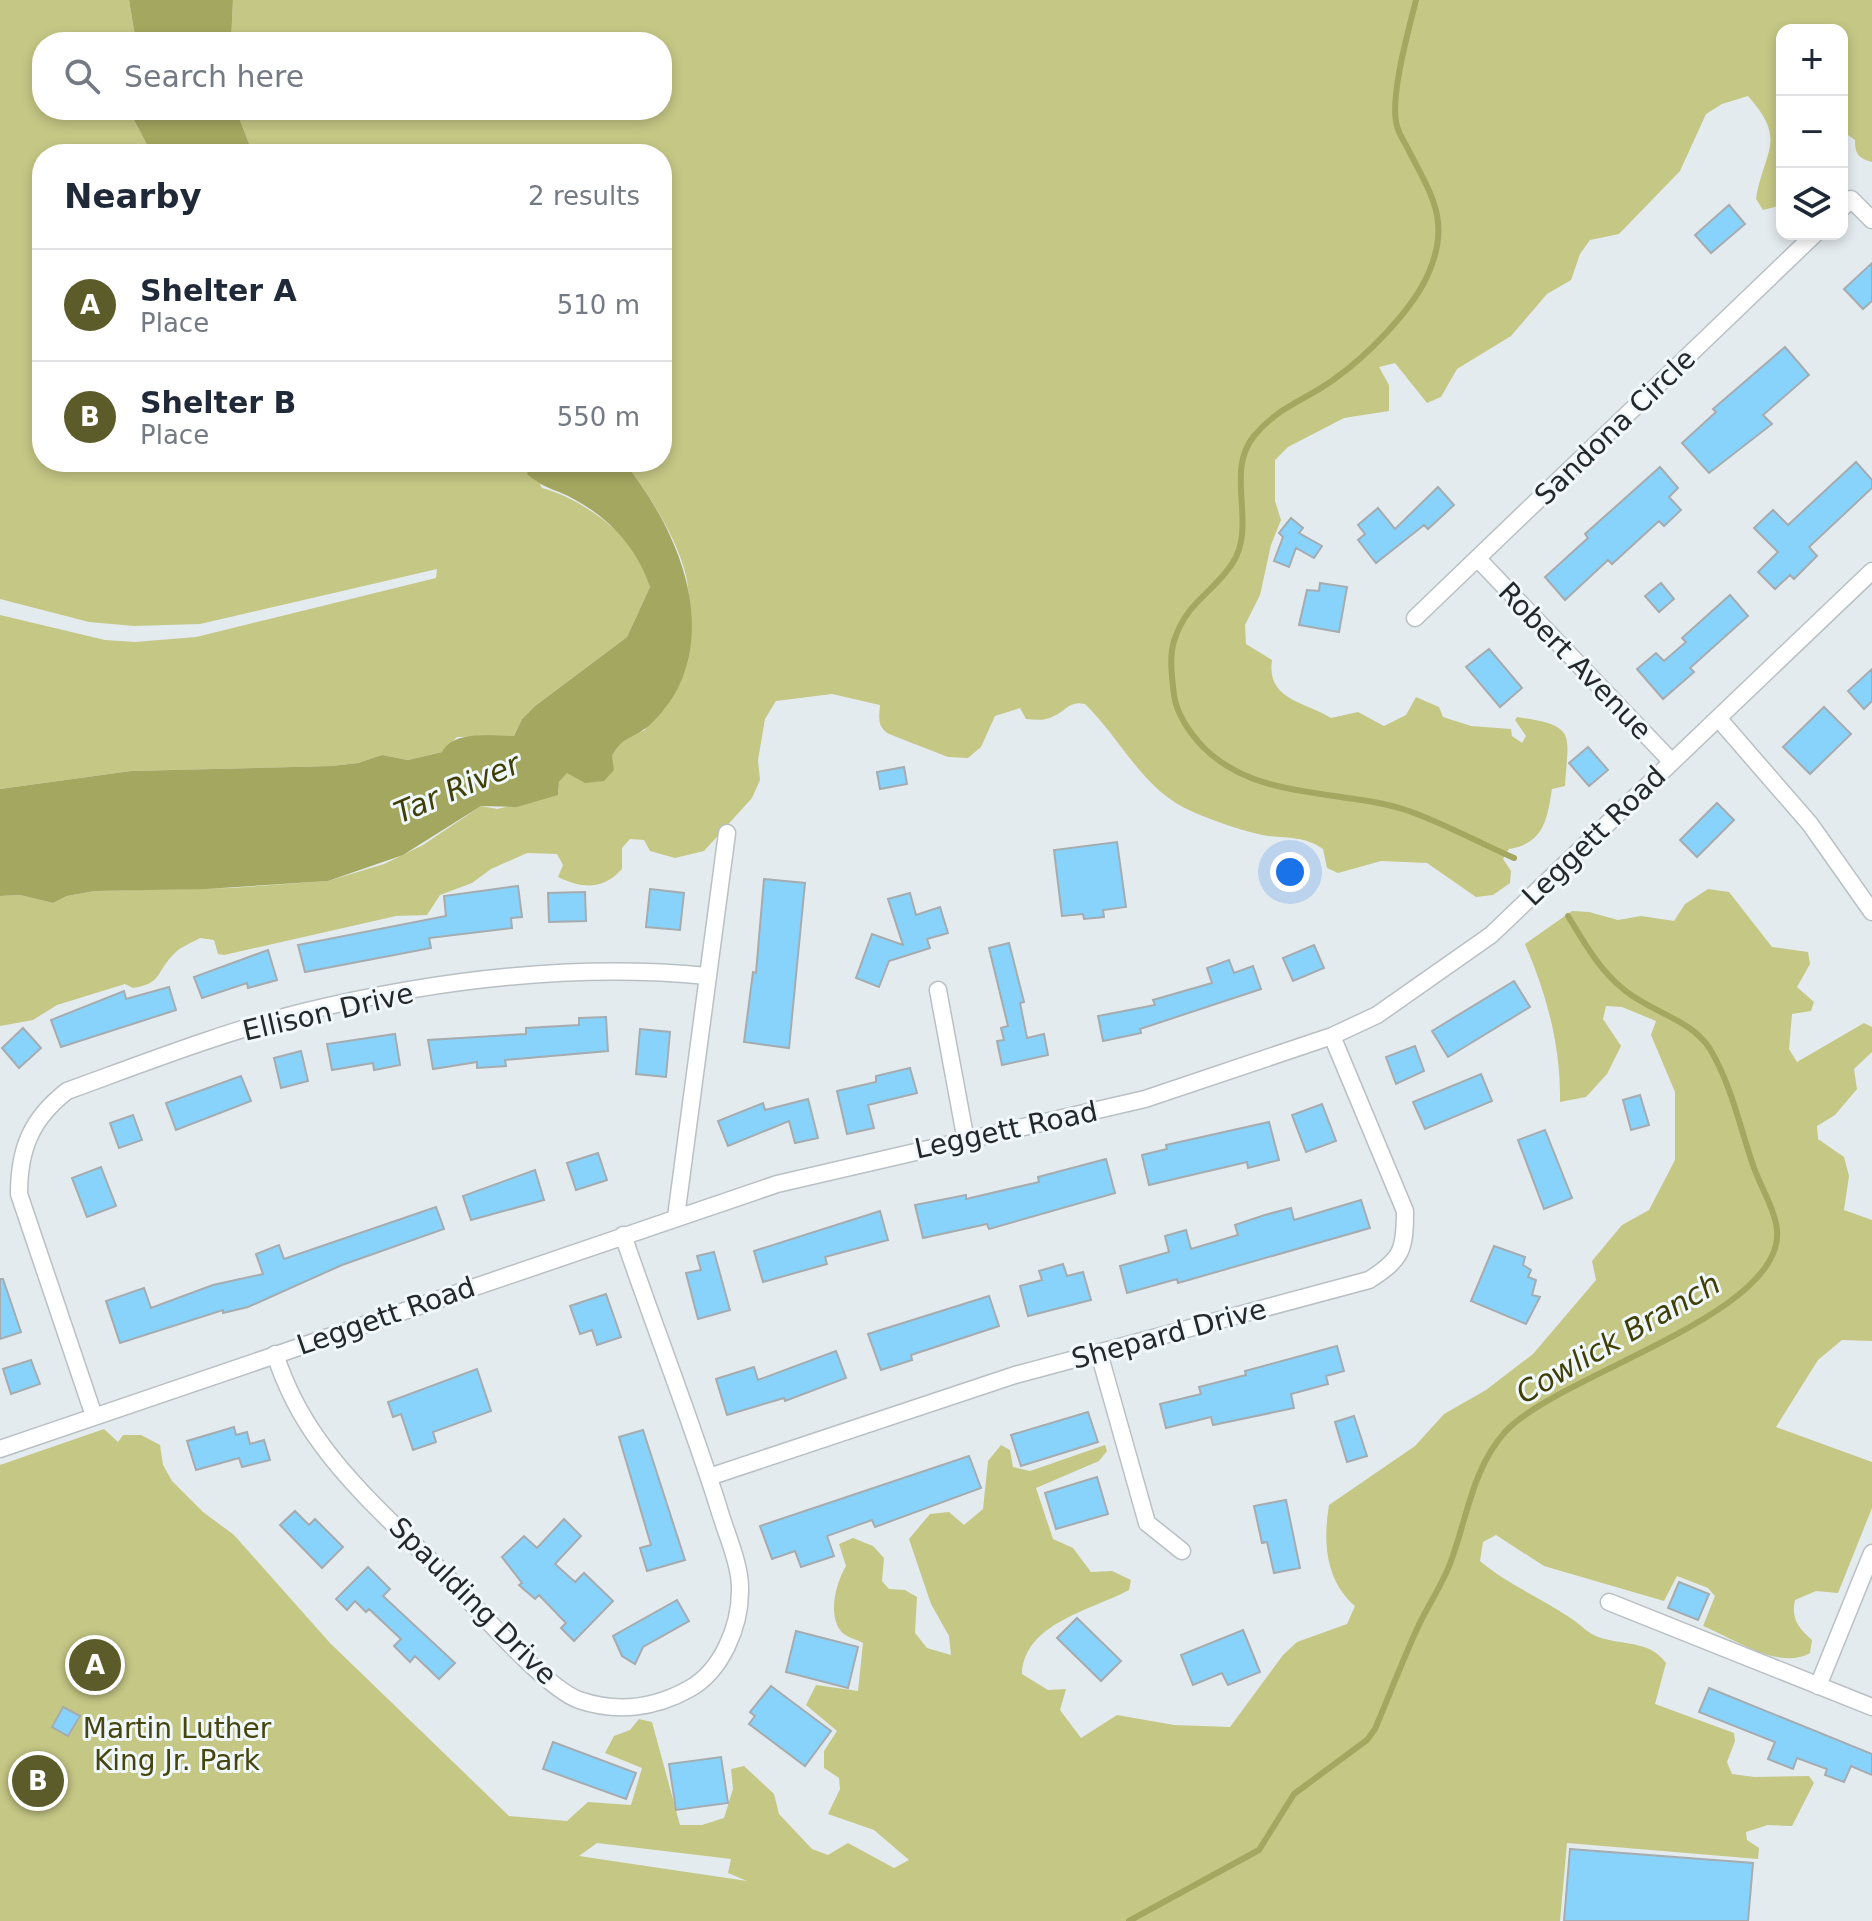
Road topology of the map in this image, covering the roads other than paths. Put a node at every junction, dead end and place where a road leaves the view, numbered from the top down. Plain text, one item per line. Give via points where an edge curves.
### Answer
1 (1848, 204) edge
2 (1872, 220) edge
3 (1809, 240) edge
4 (1478, 559) junction
5 (1872, 571) edge
6 (1415, 618) dead end
7 (1718, 718) junction
8 (1672, 762) junction
9 (727, 833) dead end
10 (1872, 912) edge
11 (707, 976) junction
12 (938, 990) dead end
13 (1332, 1036) junction
14 (966, 1141) junction
15 (676, 1217) junction
16 (623, 1235) junction
17 (1099, 1353) junction
18 (275, 1354) junction
19 (94, 1416) junction
20 (0, 1449) edge
21 (709, 1477) junction
22 (1182, 1551) dead end
23 (1872, 1553) edge
24 (1609, 1602) dead end
25 (1818, 1686) junction
26 (1872, 1707) edge

1 - 2 street
3 - 4 street, Sandona Circle
4 - 6 street, Sandona Circle
4 - 8 street, Robert Avenue
5 - 7 street, Leggett Road
7 - 8 street, Leggett Road
7 - 10 street via 1810,824
8 - 13 street, Leggett Road via 1491,935 1377,1015
9 - 11 street
11 - 15 street
11 - 19 street, Ellison Drive via 579,969 408,992 267,1023 67,1091 28,1133 19,1165 19,1194
12 - 14 street
13 - 14 street, Leggett Road via 1145,1099
13 - 17 street, Shepard Drive via 1405,1211 1405,1243 1393,1264 1369,1280
14 - 15 street, Leggett Road via 777,1184
15 - 16 street, Leggett Road
16 - 18 street, Leggett Road
16 - 21 street, Spaulding Drive
17 - 21 street, Shepard Drive via 1015,1375
17 - 22 street via 1147,1523
18 - 19 street, Leggett Road
18 - 21 street, Spaulding Drive via 285,1386 334,1462 519,1652 576,1699 608,1707 669,1700 696,1685 716,1665 738,1612 741,1587
19 - 20 street, Leggett Road
23 - 25 street
24 - 25 street
25 - 26 street

